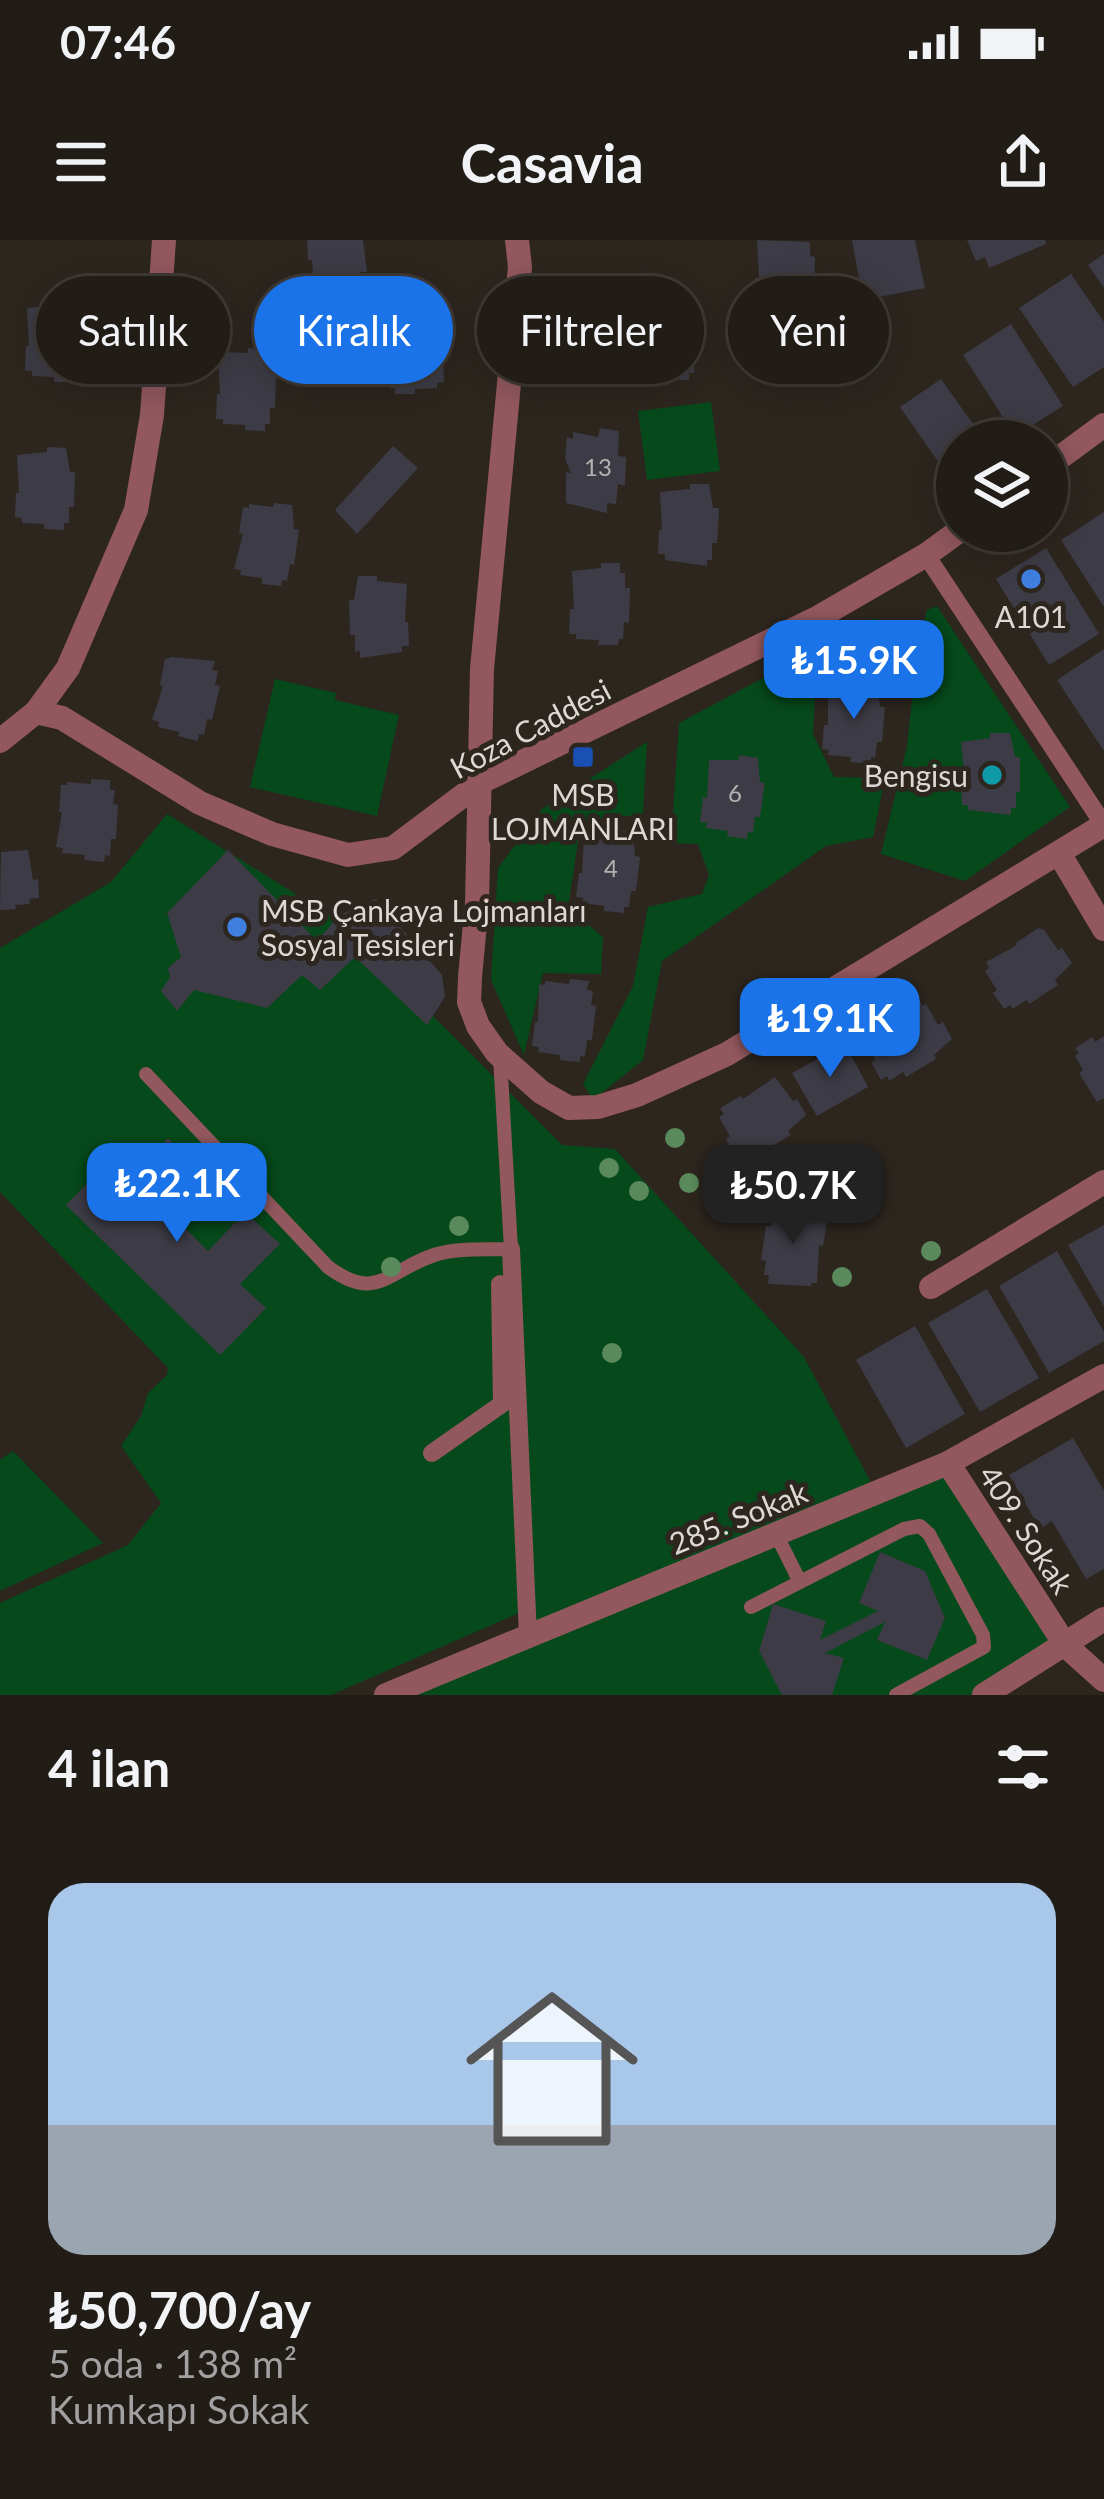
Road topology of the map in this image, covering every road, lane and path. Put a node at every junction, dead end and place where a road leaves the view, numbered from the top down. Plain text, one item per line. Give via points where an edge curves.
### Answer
1 (164, 240) edge
2 (517, 240) edge
3 (1104, 425) edge
4 (1068, 451) edge
5 (936, 548) edge
6 (926, 555) junction
7 (36, 712) junction
8 (0, 741) edge
9 (481, 782) junction
10 (1104, 825) edge
11 (1060, 855) junction
12 (1104, 929) edge
13 (500, 1056) junction
14 (146, 1074) dead end
15 (1104, 1182) edge
16 (511, 1254) junction
17 (931, 1287) dead end
18 (1104, 1376) edge
19 (432, 1453) dead end
20 (948, 1463) junction
21 (776, 1534) junction
22 (800, 1582) junction
23 (751, 1607) dead end
24 (1104, 1619) edge
25 (528, 1636) junction
26 (1066, 1646) junction
27 (1104, 1680) edge
28 (391, 1694) edge
29 (896, 1695) edge
30 (984, 1695) edge

1 - 7 street via 152,416 136,510 68,668
2 - 9 street via 482,669
3 - 4 street
5 - 6 street, Koza Caddesi
6 - 9 street, Koza Caddesi via 819,617
6 - 10 street
7 - 8 street
7 - 9 street, Koza Caddesi via 71,722 200,803 334,854 393,848
9 - 13 street via 469,1002
10 - 11 street
11 - 12 street
11 - 13 street via 727,1054 637,1095 569,1108
13 - 16 lane
14 - 16 lane via 350,1283 369,1284 457,1250
15 - 17 street
16 - 19 street via 500,1262 502,1404
16 - 25 street
18 - 20 street, 285. Sokak
20 - 21 street, 285. Sokak
20 - 26 street, 409. Sokak
21 - 22 lane
21 - 25 street, 285. Sokak
22 - 23 lane
22 - 29 lane via 904,1529 920,1526 929,1534 984,1647
24 - 26 street
25 - 28 street, 285. Sokak
26 - 27 street, 409. Sokak
26 - 30 street

